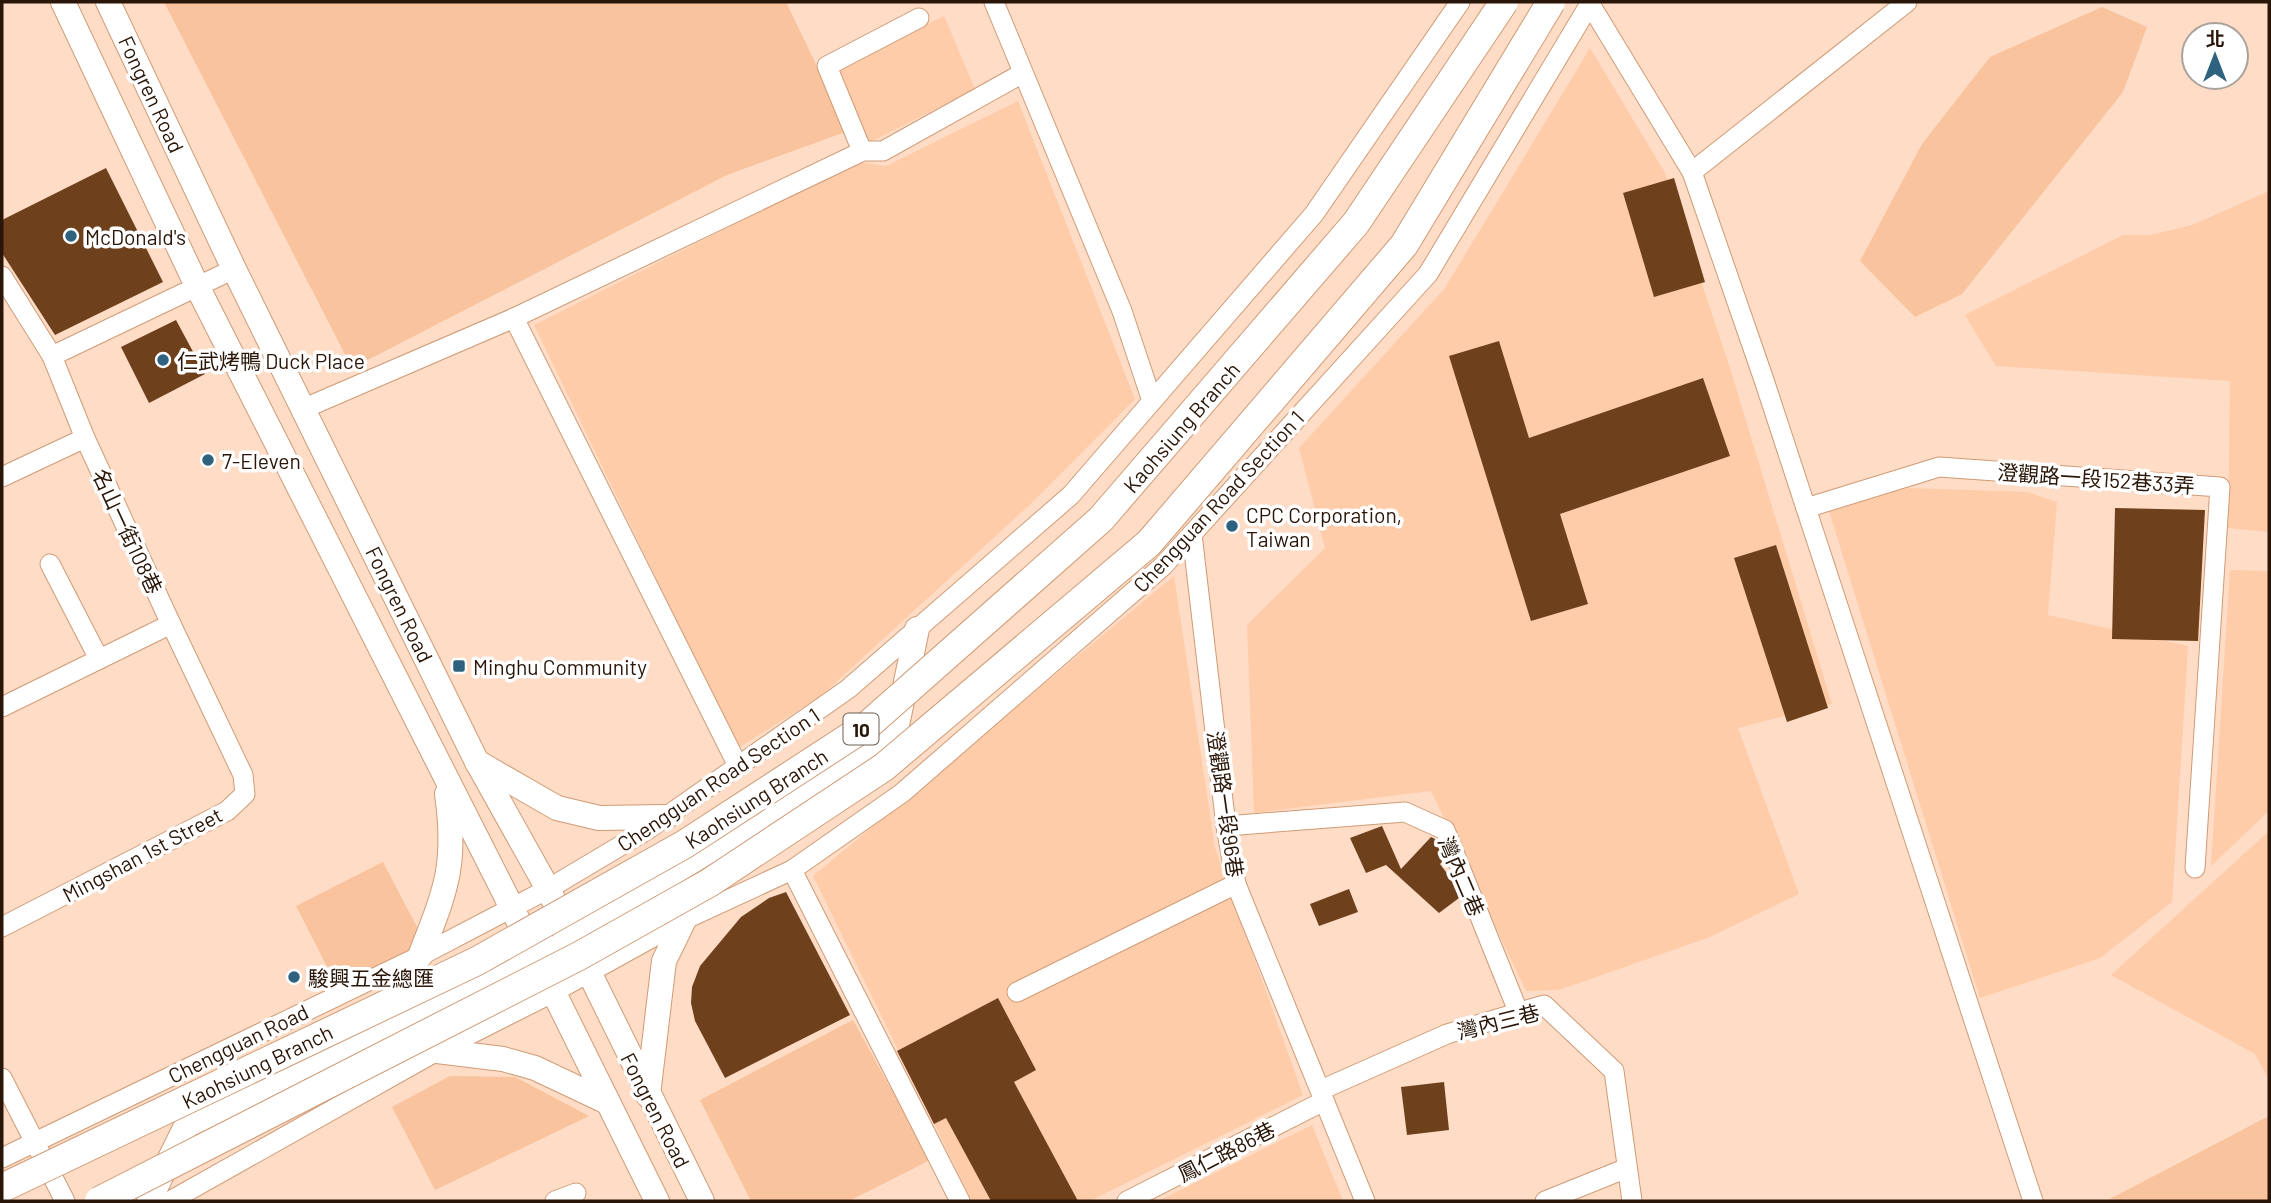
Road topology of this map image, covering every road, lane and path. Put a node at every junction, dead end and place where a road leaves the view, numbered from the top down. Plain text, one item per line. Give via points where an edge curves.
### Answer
1 (63, 2) edge
2 (108, 2) edge
3 (994, 2) edge
4 (1461, 2) edge
5 (1504, 2) edge
6 (1551, 2) edge
7 (1907, 2) edge
8 (1590, 3) edge
9 (919, 18) dead end
10 (1023, 73) junction
11 (862, 151) junction
12 (1692, 172) junction
13 (234, 269) junction
14 (2, 276) edge
15 (197, 286) junction
16 (514, 318) junction
17 (52, 356) junction
18 (1152, 401) junction
19 (304, 408) junction
20 (85, 439) junction
21 (2, 477) edge
22 (1806, 508) junction
23 (1192, 534) junction
24 (50, 564) dead end
25 (171, 624) junction
26 (918, 629) junction
27 (99, 659) junction
28 (2, 707) edge
29 (477, 762) junction
30 (738, 766) junction
31 (444, 772) junction
32 (666, 817) junction
33 (1226, 826) junction
34 (2195, 868) dead end
35 (792, 870) junction
36 (1236, 884) junction
37 (548, 890) junction
38 (512, 908) junction
39 (684, 920) junction
40 (2, 927) edge
41 (566, 929) junction
42 (419, 956) junction
43 (537, 961) junction
44 (587, 974) junction
45 (1017, 992) dead end
46 (552, 993) junction
47 (1518, 1011) junction
48 (437, 1051) junction
49 (2, 1078) edge
50 (648, 1095) junction
51 (1323, 1096) junction
52 (604, 1101) junction
53 (33, 1142) junction
54 (2, 1158) edge
55 (1627, 1168) junction
56 (2, 1188) edge
57 (576, 1193) dead end
58 (65, 1201) edge
59 (99, 1201) edge
60 (149, 1201) edge
61 (170, 1201) edge
62 (555, 1201) edge
63 (657, 1201) edge
64 (702, 1201) edge
65 (960, 1201) edge
66 (1127, 1201) edge
67 (1365, 1201) edge
68 (1545, 1201) edge
69 (1632, 1201) edge
70 (2033, 1201) edge

1 - 15 main road, Fongren Road
2 - 13 main road, Fongren Road
3 - 10 street
4 - 18 street, Chengguan Road Section 1 via 1314,214
5 - 56 highway, Kaohsiung Branch / 10, bridge via 1356,223 1101,519 868,725 685,844 477,961
6 - 59 highway, 10, bridge via 1404,245 1149,543 884,767 709,883 579,956
7 - 12 street
8 - 12 street
8 - 23 street, Chengguan Road Section 1 via 1428,274
9 - 11 street via 827,66
10 - 11 street via 883,151
10 - 18 street via 1122,311
11 - 16 street
12 - 22 street
13 - 15 street
13 - 19 main road, Fongren Road
14 - 17 street, 名山一街108巷
15 - 17 street
15 - 31 main road, Fongren Road
16 - 19 street
16 - 30 street
17 - 20 street, 名山一街108巷
18 - 26 street, Chengguan Road Section 1 via 1071,495
19 - 29 main road, Fongren Road
20 - 21 street
20 - 25 street, 名山一街108巷
22 - 34 street, 澄觀路一段152巷33弄 via 1938,467 2220,487
22 - 70 street
23 - 33 street, 澄觀路一段96巷
23 - 35 street, Chengguan Road Section 1 via 1163,566 902,793
24 - 27 street
25 - 27 street
25 - 40 street, Mingshan 1st Street via 243,775 245,794 227,811
26 - 30 street, Chengguan Road Section 1 via 848,689
26 - 41 main road via 897,725 774,812
27 - 28 street
29 - 32 main road via 557,808 599,818
29 - 37 main road, Fongren Road
30 - 32 street, Chengguan Road Section 1
31 - 38 main road, Fongren Road
31 - 42 main road via 452,830 451,869
32 - 37 street, Chengguan Road Section 1
33 - 36 street, 澄觀路一段96巷
33 - 47 street, 灣內二巷 via 1405,812 1445,830
35 - 39 street, Chengguan Road Section 1
35 - 65 street
36 - 45 street
36 - 51 street, 澄觀路一段96巷
37 - 38 street, Chengguan Road Section 1
37 - 41 main road, Fongren Road
38 - 42 street, Chengguan Road
38 - 43 main road, Fongren Road
39 - 44 street, Chengguan Road Section 1
39 - 50 main road via 664,961
41 - 43 main road
41 - 44 main road, Fongren Road
42 - 53 street, Chengguan Road
43 - 46 main road, Fongren Road
43 - 60 main road via 186,1126
44 - 46 street
44 - 50 main road, Fongren Road
46 - 48 street
46 - 52 main road, Fongren Road
47 - 51 street, 灣內三巷 via 1447,1034
47 - 55 street, 灣內三巷 via 1544,1004 1614,1071
48 - 52 main road via 535,1068
48 - 61 street
49 - 53 street
50 - 64 main road, Fongren Road
51 - 66 street, 鳳仁路86巷
51 - 67 street
52 - 63 main road, Fongren Road
53 - 54 street, Chengguan Road
53 - 58 street
55 - 68 street
55 - 69 street, 灣內三巷
57 - 62 street

